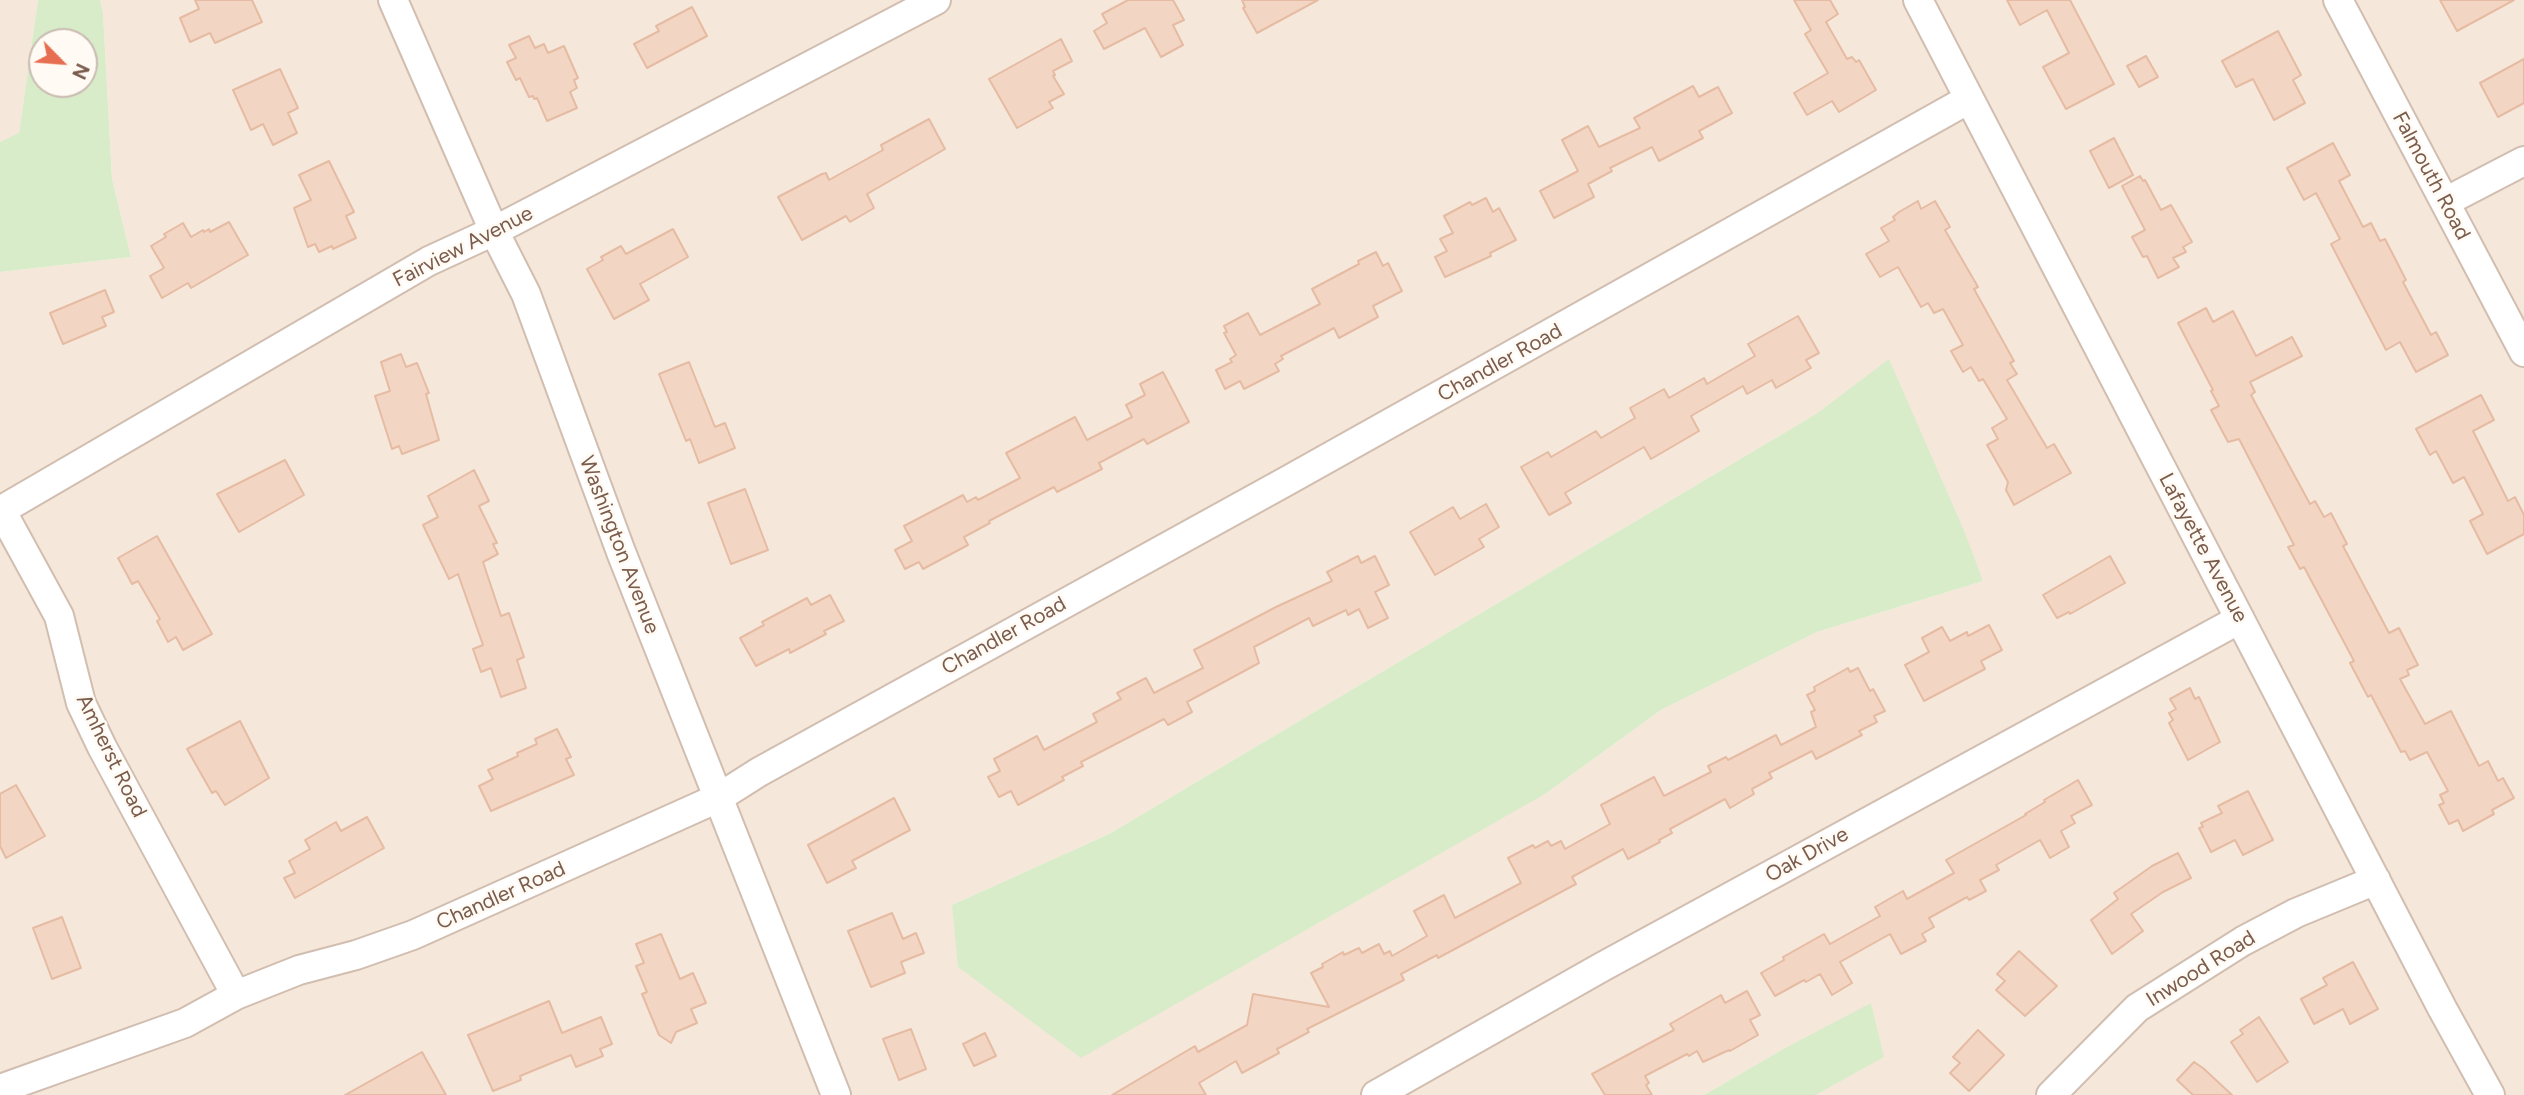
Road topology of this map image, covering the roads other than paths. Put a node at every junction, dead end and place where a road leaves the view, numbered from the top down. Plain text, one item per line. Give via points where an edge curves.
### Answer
1 (393, 0) edge
2 (936, 0) edge
3 (1918, 0) edge
4 (2338, 0) edge
5 (1969, 99) junction
6 (2524, 161) edge
7 (2445, 202) junction
8 (494, 231) junction
9 (2524, 352) edge
10 (1, 510) edge
11 (2240, 619) junction
12 (718, 798) junction
13 (2376, 880) junction
14 (236, 995) junction
15 (0, 1089) edge
16 (836, 1095) edge
17 (1376, 1095) edge
18 (2051, 1095) edge
19 (2490, 1095) edge

1 - 8 street, Washington Avenue
2 - 8 street, Fairview Avenue
3 - 5 street, Lafayette Avenue
4 - 7 street, Falmouth Road
5 - 11 street, Lafayette Avenue
5 - 12 street, Chandler Road
6 - 7 street
7 - 9 street, Falmouth Road
8 - 10 street, Fairview Avenue via 429,261
8 - 12 street, Washington Avenue via 526,294
10 - 14 street, Amherst Road via 59,615 81,703 102,747
11 - 13 street, Lafayette Avenue
11 - 17 street, Oak Drive
12 - 14 street, Chandler Road via 413,935
12 - 16 street, Washington Avenue
13 - 18 street, Inwood Road via 2243,941 2137,1008
13 - 19 street, Lafayette Avenue
14 - 15 street, Chandler Road via 185,1023

